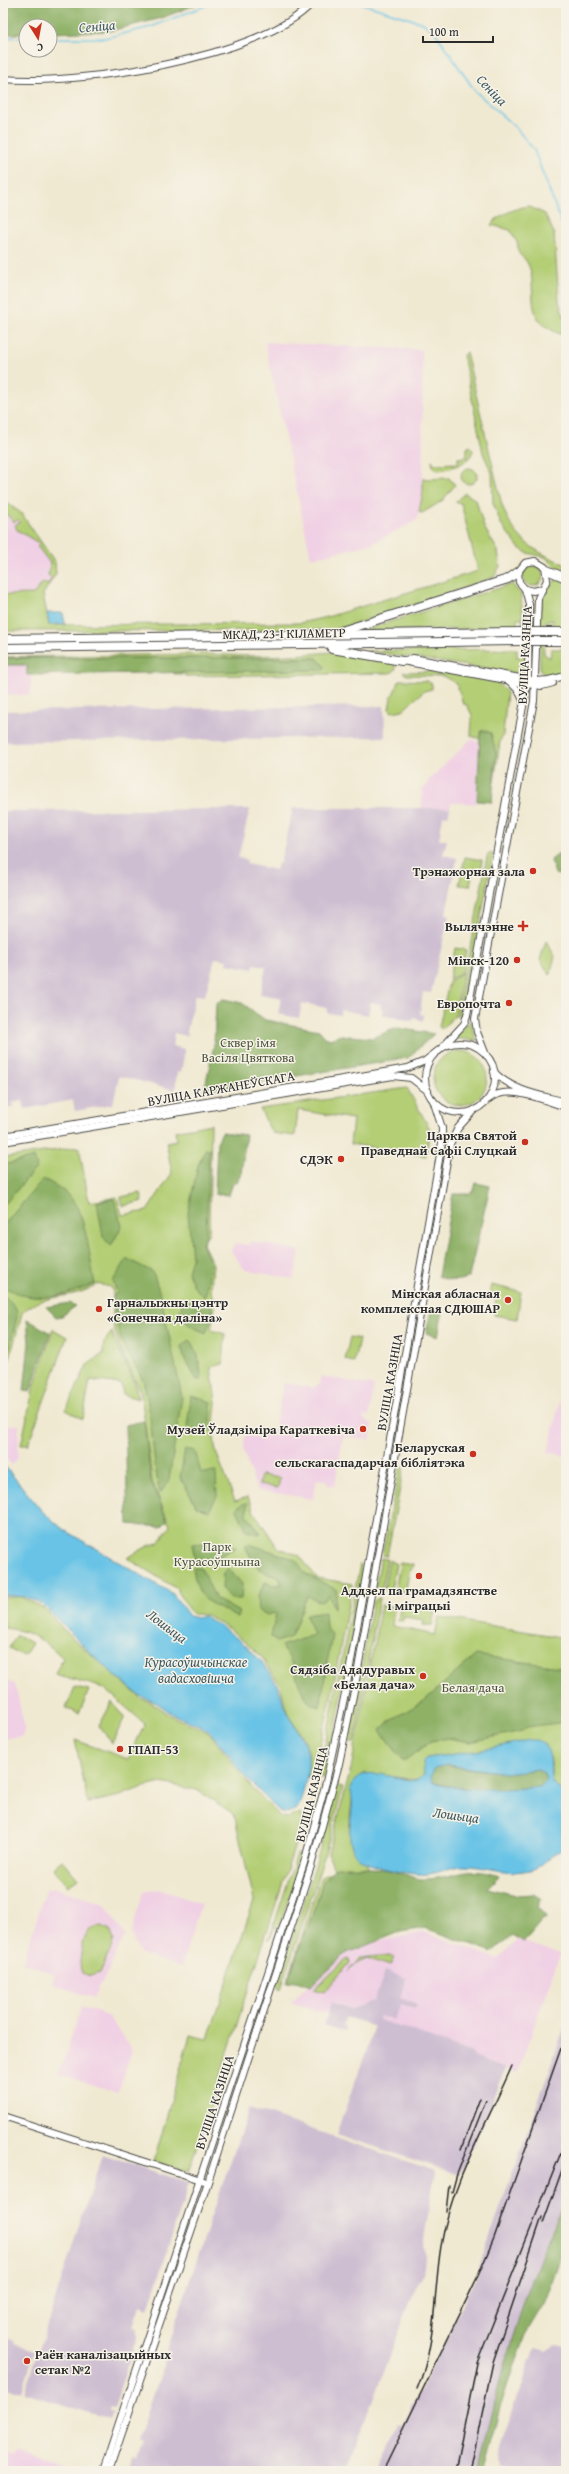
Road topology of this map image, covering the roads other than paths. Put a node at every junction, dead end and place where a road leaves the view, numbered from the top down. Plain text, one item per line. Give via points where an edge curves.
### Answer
1 (312, 3) edge
2 (3, 79) edge
3 (547, 570) junction
4 (518, 572) junction
5 (566, 578) edge
6 (525, 589) junction
7 (542, 589) junction
8 (566, 632) edge
9 (318, 635) junction
10 (3, 639) edge
11 (566, 641) edge
12 (307, 645) junction
13 (3, 648) edge
14 (402, 661) junction
15 (566, 676) edge
16 (566, 680) edge
17 (507, 681) junction
18 (527, 682) junction
19 (536, 683) junction
20 (523, 700) junction
21 (439, 1051) junction
22 (486, 1055) junction
23 (494, 1072) junction
24 (428, 1092) junction
25 (433, 1100) junction
26 (486, 1101) junction
27 (566, 1102) edge
28 (566, 1107) edge
29 (474, 1110) junction
30 (3, 1136) edge
31 (3, 1142) edge
32 (386, 1461) junction
33 (394, 1462) junction
34 (368, 1564) junction
35 (376, 1565) junction
36 (347, 1684) junction
37 (355, 1686) junction
38 (304, 1863) junction
39 (311, 1866) junction
40 (262, 1990) junction
41 (269, 1992) junction
42 (228, 2093) junction
43 (236, 2095) junction
44 (3, 2116) edge
45 (201, 2180) junction
46 (208, 2182) junction
47 (176, 2252) junction
48 (182, 2254) junction
49 (103, 2471) edge
50 (109, 2471) edge

1 - 2 main road via 297,18 264,35 177,61 101,76
3 - 4 main road via 539,562 531,561
3 - 5 highway
3 - 7 main road, ВУЛІЦА КАЗІНЦА via 548,580
4 - 6 main road, ВУЛІЦА КАЗІНЦА via 519,582
4 - 9 highway via 508,579 410,611
6 - 7 main road
6 - 18 main road, ВУЛІЦА КАЗІНЦА via 530,610
7 - 19 main road, ВУЛІЦА КАЗІНЦА via 538,598
8 - 9 highway, МКАД, 23-І КІЛАМЕТР, bridge
9 - 10 highway, МКАД, 23-І КІЛАМЕТР
11 - 12 highway, МКАД, 23-І КІЛАМЕТР, bridge
12 - 13 highway, МКАД, 23-І КІЛАМЕТР
12 - 14 highway
14 - 17 main road
14 - 18 main road via 413,658
15 - 19 main road
16 - 19 main road
17 - 18 main road
17 - 20 main road via 518,690
18 - 19 main road
18 - 20 main road, ВУЛІЦА КАЗІНЦА
19 - 22 main road, ВУЛІЦА КАЗІНЦА via 475,1019
20 - 21 main road, ВУЛІЦА КАЗІНЦА via 468,1015 464,1024
21 - 22 main road via 454,1044 464,1044 475,1047
21 - 24 main road via 426,1069 425,1081
21 - 30 main road, ВУЛІЦА КАРЖАНЕЎСКАГА via 425,1061 408,1068
22 - 23 main road
23 - 26 main road via 493,1089
23 - 27 main road via 515,1089
24 - 25 main road
24 - 31 main road, ВУЛІЦА КАРЖАНЕЎСКАГА via 411,1078 393,1076
25 - 29 main road via 452,1112
25 - 32 main road, ВУЛІЦА КАЗІНЦА via 442,1128 442,1144
26 - 28 main road via 495,1095 514,1093
26 - 29 main road
29 - 33 main road, ВУЛІЦА КАЗІНЦА via 450,1142
32 - 33 main road
32 - 34 main road, ВУЛІЦА КАЗІНЦА
33 - 35 main road, ВУЛІЦА КАЗІНЦА
34 - 35 main road
34 - 36 main road, ВУЛІЦА КАЗІНЦА
35 - 37 main road, ВУЛІЦА КАЗІНЦА
36 - 37 main road via 350,1687
36 - 38 main road, ВУЛІЦА КАЗІНЦА via 326,1782
37 - 39 main road, ВУЛІЦА КАЗІНЦА via 342,1750
38 - 39 main road via 308,1862
38 - 40 main road, ВУЛІЦА КАЗІНЦА
39 - 41 main road, ВУЛІЦА КАЗІНЦА
40 - 41 main road
40 - 42 main road, ВУЛІЦА КАЗІНЦА
41 - 43 main road, ВУЛІЦА КАЗІНЦА
42 - 43 main road
42 - 45 main road, ВУЛІЦА КАЗІНЦА
43 - 46 main road, ВУЛІЦА КАЗІНЦА
44 - 45 main road
45 - 46 main road
45 - 47 main road, ВУЛІЦА КАЗІНЦА
46 - 48 main road, ВУЛІЦА КАЗІНЦА
47 - 48 main road via 179,2256
47 - 49 main road, ВУЛІЦА КАЗІНЦА
48 - 50 main road, ВУЛІЦА КАЗІНЦА

